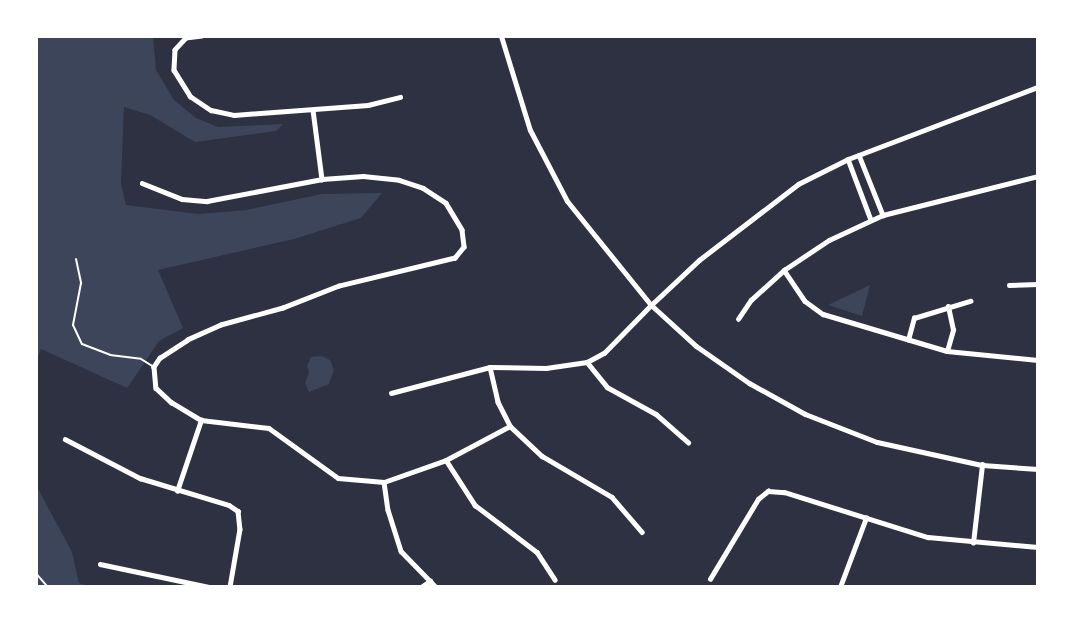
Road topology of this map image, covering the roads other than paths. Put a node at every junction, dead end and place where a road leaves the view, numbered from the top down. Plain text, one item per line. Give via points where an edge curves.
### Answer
1 (202, 36) edge
2 (501, 36) edge
3 (1038, 87) edge
4 (400, 97) dead end
5 (313, 110) junction
6 (859, 155) junction
7 (848, 159) junction
8 (1038, 176) edge
9 (322, 179) junction
10 (142, 183) dead end
11 (883, 214) junction
12 (871, 220) junction
13 (76, 259) dead end
14 (784, 270) junction
15 (1038, 284) edge
16 (1009, 285) dead end
17 (970, 301) dead end
18 (651, 305) junction
19 (948, 307) junction
20 (738, 319) dead end
21 (908, 340) junction
22 (947, 351) junction
23 (1038, 360) edge
24 (587, 362) junction
25 (154, 367) junction
26 (490, 367) junction
27 (391, 393) dead end
28 (201, 420) junction
29 (510, 426) junction
30 (65, 439) dead end
31 (688, 442) dead end
32 (446, 460) junction
33 (982, 465) junction
34 (1038, 469) edge
35 (384, 482) junction
36 (177, 490) junction
37 (866, 518) junction
38 (642, 532) dead end
39 (974, 543) junction
40 (1038, 547) edge
41 (100, 564) dead end
42 (710, 579) dead end
43 (555, 580) dead end
44 (430, 581) junction
45 (208, 587) edge
46 (230, 587) edge
47 (421, 587) edge
48 (436, 587) edge
49 (840, 587) edge

1 - 5 street via 186,38 175,50 174,70 190,96 211,110 234,115
2 - 18 street via 530,130 567,201
3 - 6 street
4 - 5 street via 368,105
5 - 9 street
6 - 7 street
6 - 11 street
7 - 12 street
7 - 18 street via 798,184 757,213
8 - 11 street
9 - 10 street via 207,201 182,199
9 - 25 street via 363,176 423,188 446,203 462,230 464,247 455,258 440,263 357,282 283,309 221,325 160,358
11 - 12 street
12 - 14 street via 829,240
13 - 25 lane via 81,283 73,325 82,344 96,351 141,359
14 - 20 street via 751,300
14 - 21 street via 805,301 823,314
15 - 16 street
17 - 19 street
18 - 24 street via 604,353
18 - 33 street via 696,346 749,383 805,414 877,442
19 - 21 street via 914,318
19 - 22 street via 953,330
21 - 22 street
22 - 23 street
24 - 26 street via 546,368
24 - 31 street via 607,387 656,414
25 - 28 street via 156,388
26 - 27 street
26 - 29 street via 498,402
28 - 35 street via 269,428 338,478
28 - 36 street
29 - 32 street
29 - 38 street via 542,456 612,497
30 - 36 street via 140,478
32 - 35 street
32 - 43 street via 475,505 537,552
33 - 34 street
33 - 39 street
35 - 44 street via 387,510 401,551
36 - 46 street via 238,511 240,529
37 - 39 street via 928,537
37 - 42 street via 784,492 768,491 758,499
37 - 49 street
39 - 40 street
41 - 45 street
44 - 47 street
44 - 48 street

